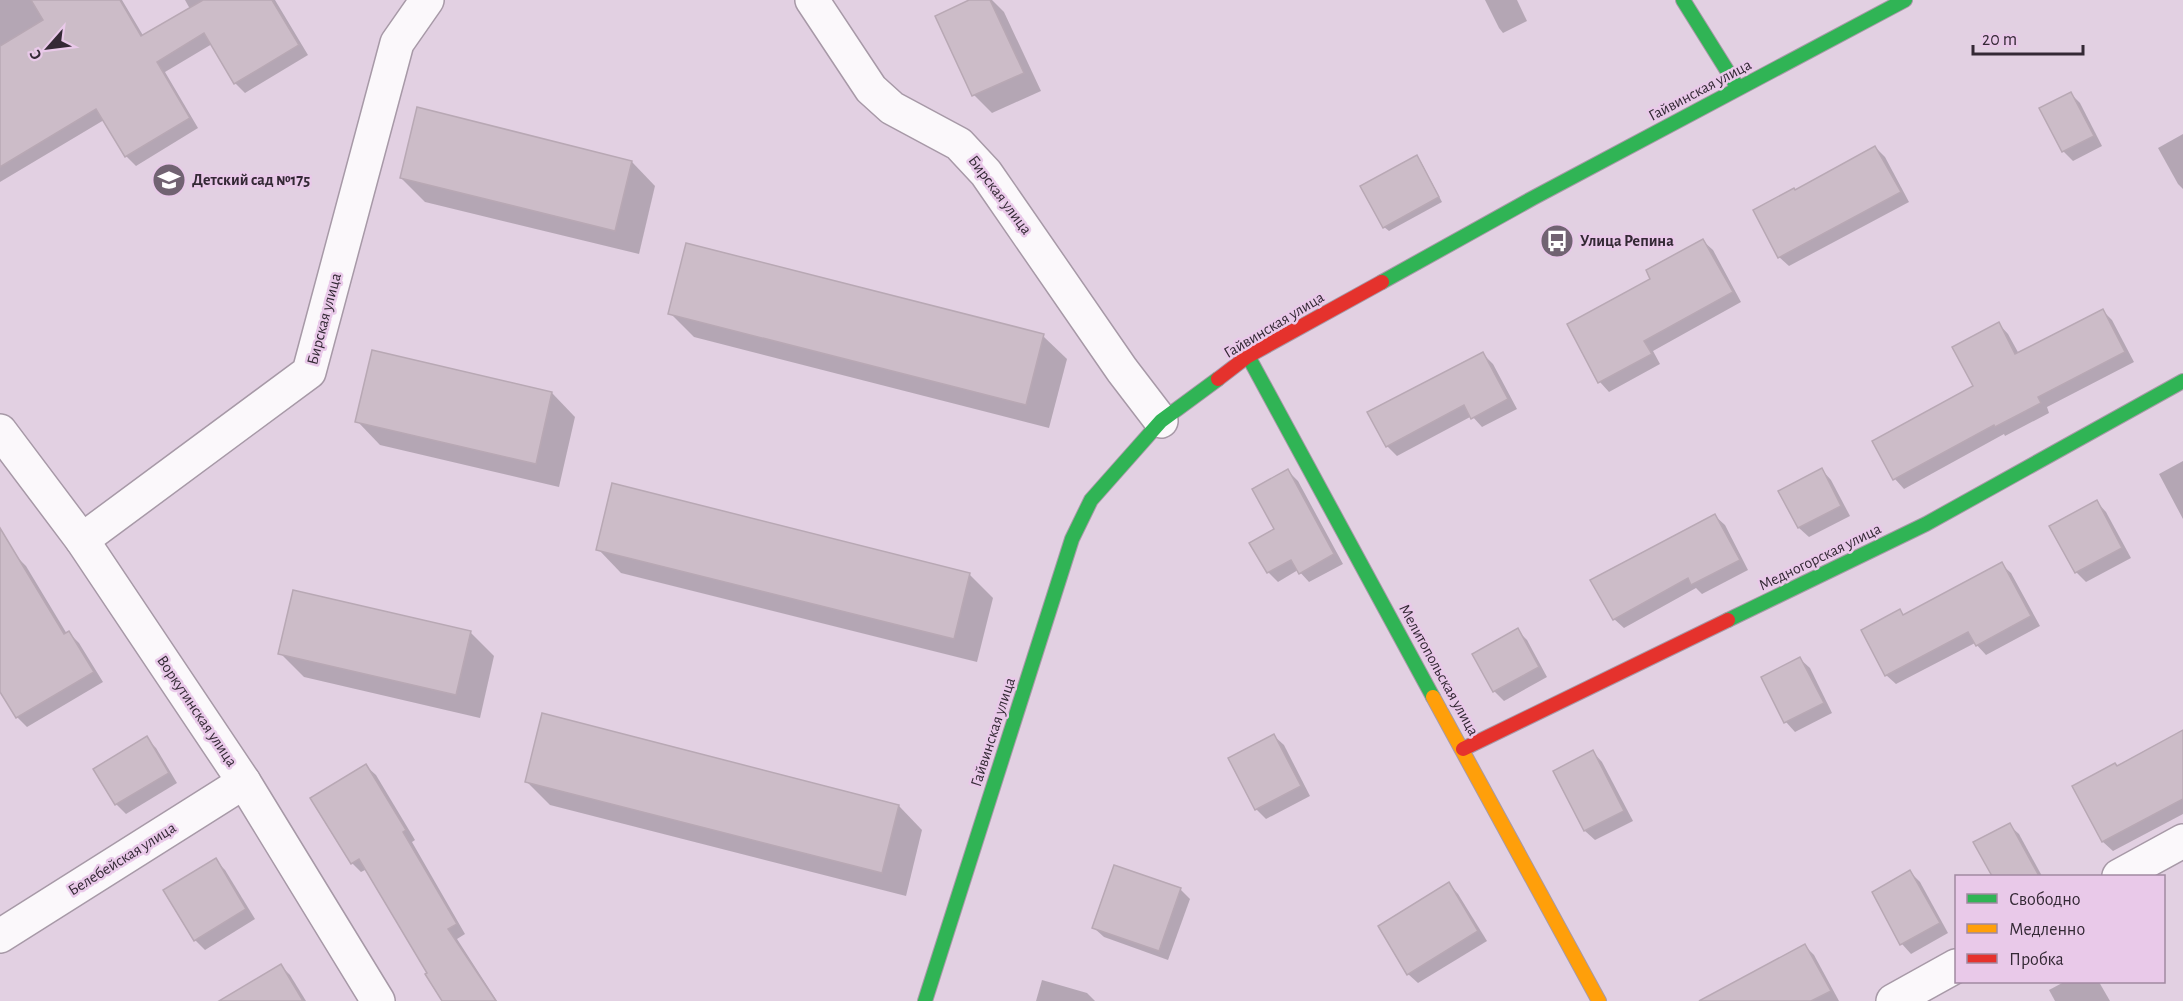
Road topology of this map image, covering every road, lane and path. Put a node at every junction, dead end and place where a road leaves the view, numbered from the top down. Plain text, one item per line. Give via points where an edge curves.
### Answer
1 (427, 0) edge
2 (812, 0) edge
3 (1683, 0) edge
4 (1905, 0) edge
5 (1738, 88) junction
6 (1248, 356) junction
7 (2183, 381) edge
8 (1161, 421) junction
9 (0, 431) edge
10 (82, 540) junction
11 (1463, 749) junction
12 (244, 782) junction
13 (2183, 841) edge
14 (2121, 875) edge
15 (0, 936) edge
16 (1955, 967) edge
17 (378, 1001) edge
18 (925, 1001) edge
19 (1599, 1001) edge
20 (1893, 1001) edge

1 - 10 street, Бирская улица via 397,43 309,372
2 - 8 street, Бирская улица via 871,89 892,108 959,144 986,173
3 - 5 main road
4 - 5 main road, Гайвинская улица
5 - 6 main road, Гайвинская улица
6 - 8 main road, Гайвинская улица
6 - 11 main road, Мелитопольская улица
7 - 11 main road, Медногорская улица via 1926,524
8 - 18 main road, Гайвинская улица via 1091,500 1072,539
9 - 10 street, Воркутинская улица
10 - 12 street, Воркутинская улица
11 - 19 main road, Мелитопольская улица
12 - 15 street, Белебейская улица
12 - 17 street, Воркутинская улица
13 - 14 street
16 - 20 street

